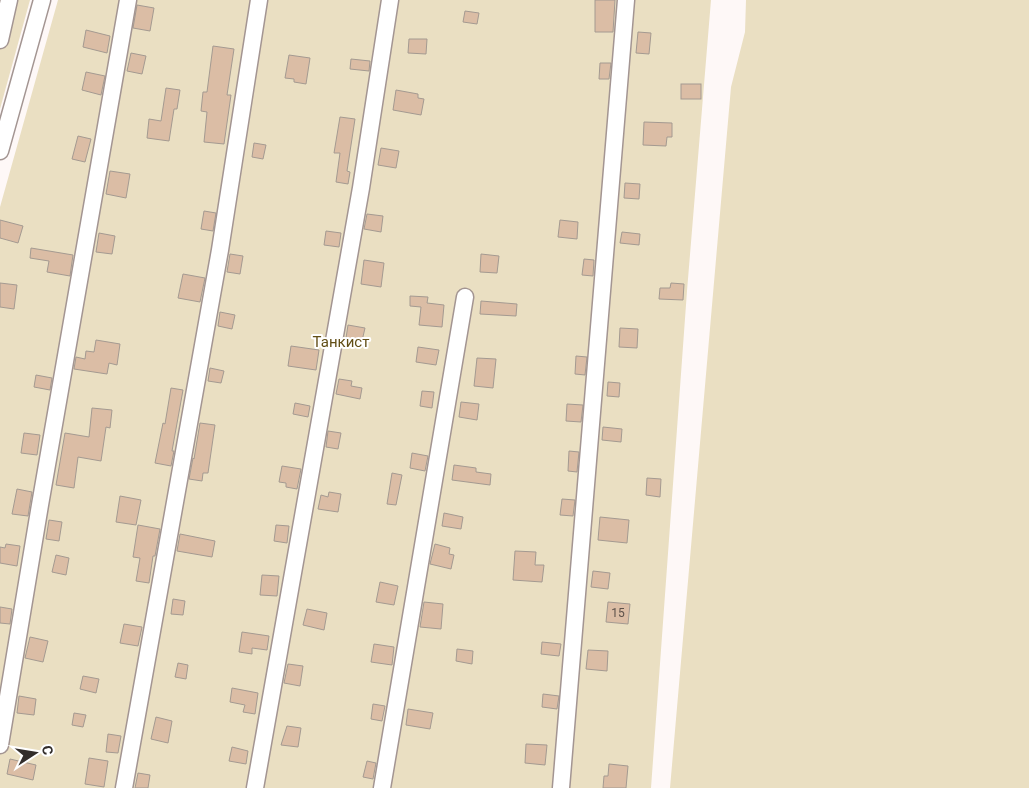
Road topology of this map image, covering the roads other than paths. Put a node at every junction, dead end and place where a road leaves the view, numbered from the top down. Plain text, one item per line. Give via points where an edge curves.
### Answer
1 (9, 0) edge
2 (42, 0) edge
3 (128, 0) edge
4 (259, 0) edge
5 (390, 0) edge
6 (626, 0) edge
7 (0, 40) edge
8 (0, 151) edge
9 (465, 297) dead end
10 (0, 745) edge
11 (124, 788) edge
12 (255, 788) edge
13 (382, 788) edge
14 (561, 788) edge

1 - 7 street
2 - 8 street
3 - 10 street
4 - 11 street via 220,250
5 - 12 street via 361,188
6 - 14 street
9 - 13 street

